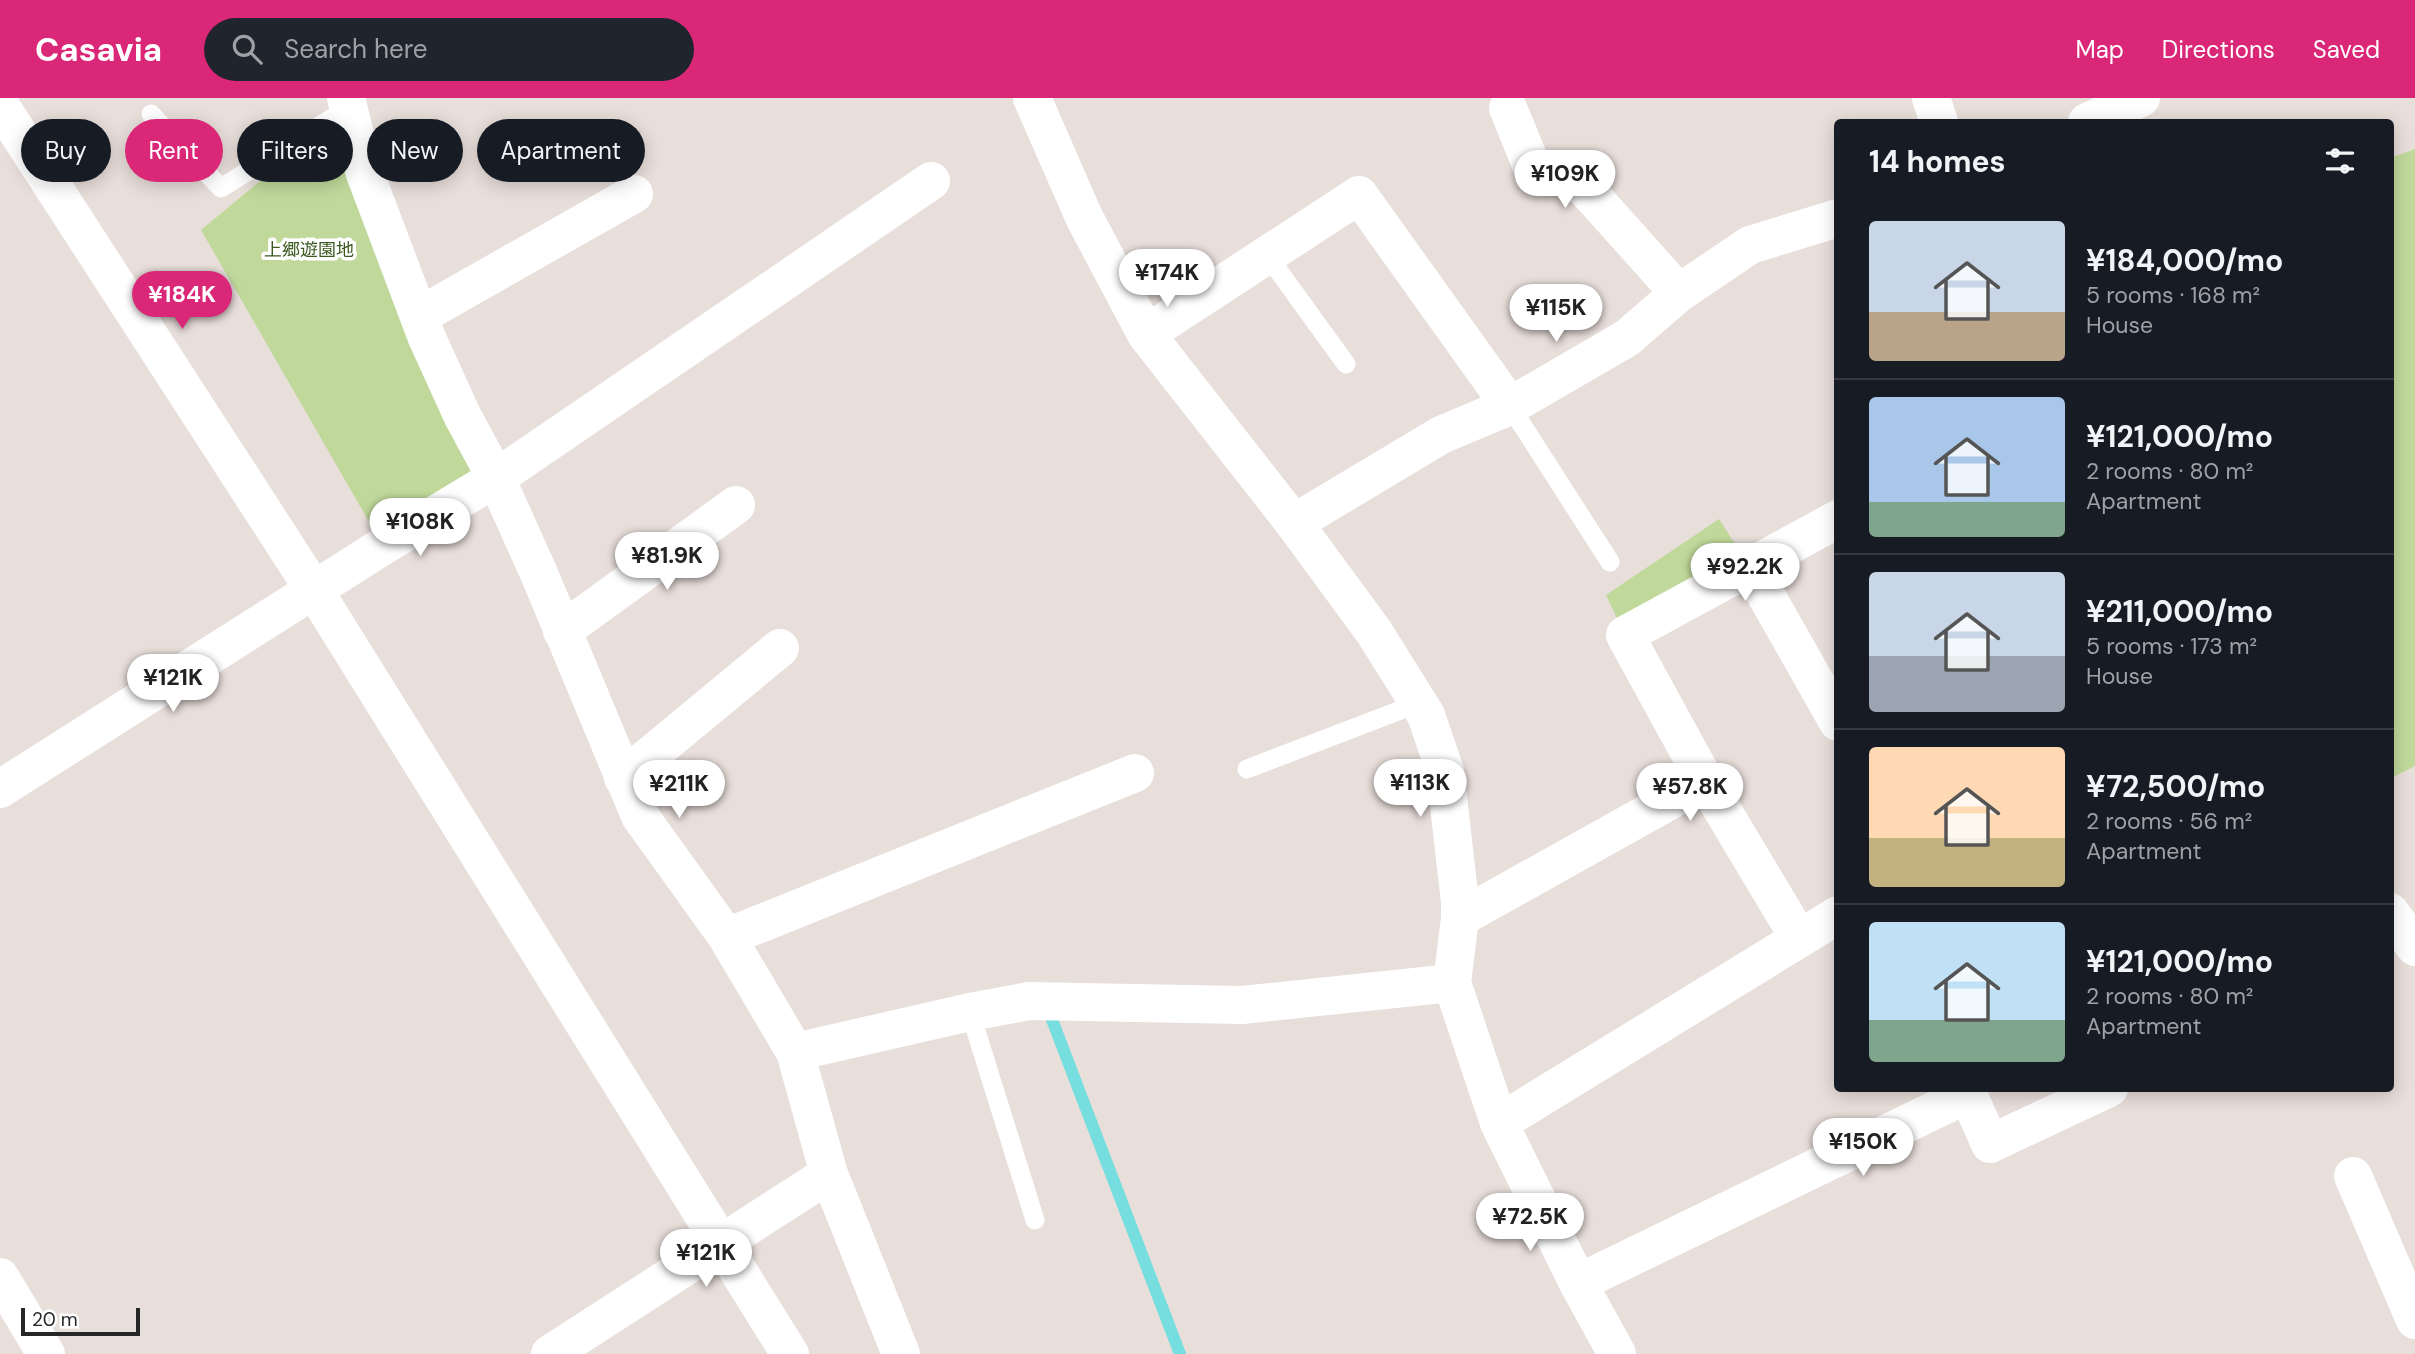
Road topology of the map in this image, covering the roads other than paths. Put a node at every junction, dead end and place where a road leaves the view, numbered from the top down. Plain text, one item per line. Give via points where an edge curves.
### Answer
1 (1032, 98) edge
2 (1931, 98) edge
3 (2141, 98) edge
4 (347, 103) edge
5 (0, 105) edge
6 (1508, 108) dead end
7 (151, 114) dead end
8 (1938, 119) edge
9 (2094, 119) edge
10 (932, 181) dead end
11 (634, 194) dead end
12 (1834, 219) edge
13 (1268, 255) junction
14 (1679, 293) junction
15 (419, 316) junction
16 (1146, 334) junction
17 (1346, 364) dead end
18 (1510, 405) junction
19 (496, 478) junction
20 (736, 505) dead end
21 (1834, 521) edge
22 (1294, 523) junction
23 (1610, 562) dead end
24 (1750, 567) junction
25 (314, 590) junction
26 (562, 631) junction
27 (780, 648) dead end
28 (1419, 703) junction
29 (1834, 715) edge
30 (1247, 769) dead end
31 (1135, 773) dead end
32 (623, 778) junction
33 (1704, 781) junction
34 (0, 789) edge
35 (1834, 917) edge
36 (1460, 918) junction
37 (2394, 918) edge
38 (727, 937) junction
39 (1799, 938) junction
40 (2415, 947) edge
41 (1452, 983) junction
42 (970, 1012) junction
43 (795, 1052) junction
44 (1965, 1092) edge
45 (1967, 1092) edge
46 (2100, 1092) edge
47 (1499, 1123) junction
48 (829, 1174) junction
49 (2353, 1176) dead end
50 (1035, 1220) dead end
51 (721, 1244) junction
52 (0, 1277) edge
53 (1578, 1283) junction
54 (2415, 1320) edge
55 (46, 1354) edge
56 (550, 1354) edge
57 (790, 1354) edge
58 (901, 1354) edge
59 (1617, 1354) edge

1 - 16 street via 1084,217
2 - 8 street
3 - 9 street
4 - 7 lane via 221,188
4 - 15 street via 364,172
5 - 25 street
6 - 14 street via 1534,172 1575,177
10 - 19 street
11 - 15 street
12 - 14 street via 1750,245
13 - 16 street
13 - 17 lane
13 - 18 street via 1359,195
14 - 18 street via 1627,338
15 - 19 street via 462,415
16 - 22 street
18 - 22 street via 1441,435
18 - 23 lane
19 - 25 street
19 - 26 street
20 - 26 street
21 - 24 street
22 - 28 street via 1374,632
24 - 29 street
24 - 33 street via 1625,635
25 - 34 street
25 - 51 street
26 - 32 street
27 - 32 street
28 - 30 lane
28 - 36 street via 1445,771
31 - 38 street
32 - 38 street via 640,816
33 - 36 street
33 - 39 street
35 - 39 street
36 - 41 street
37 - 40 street
38 - 43 street
39 - 47 street
41 - 42 street via 1242,1005 1029,1001
41 - 47 street
42 - 43 street
42 - 50 lane
43 - 48 street
44 - 53 street
45 - 46 street via 1990,1144
47 - 53 street
48 - 51 street
48 - 58 street
49 - 54 street
51 - 56 street
51 - 57 street
52 - 55 street
53 - 59 street

